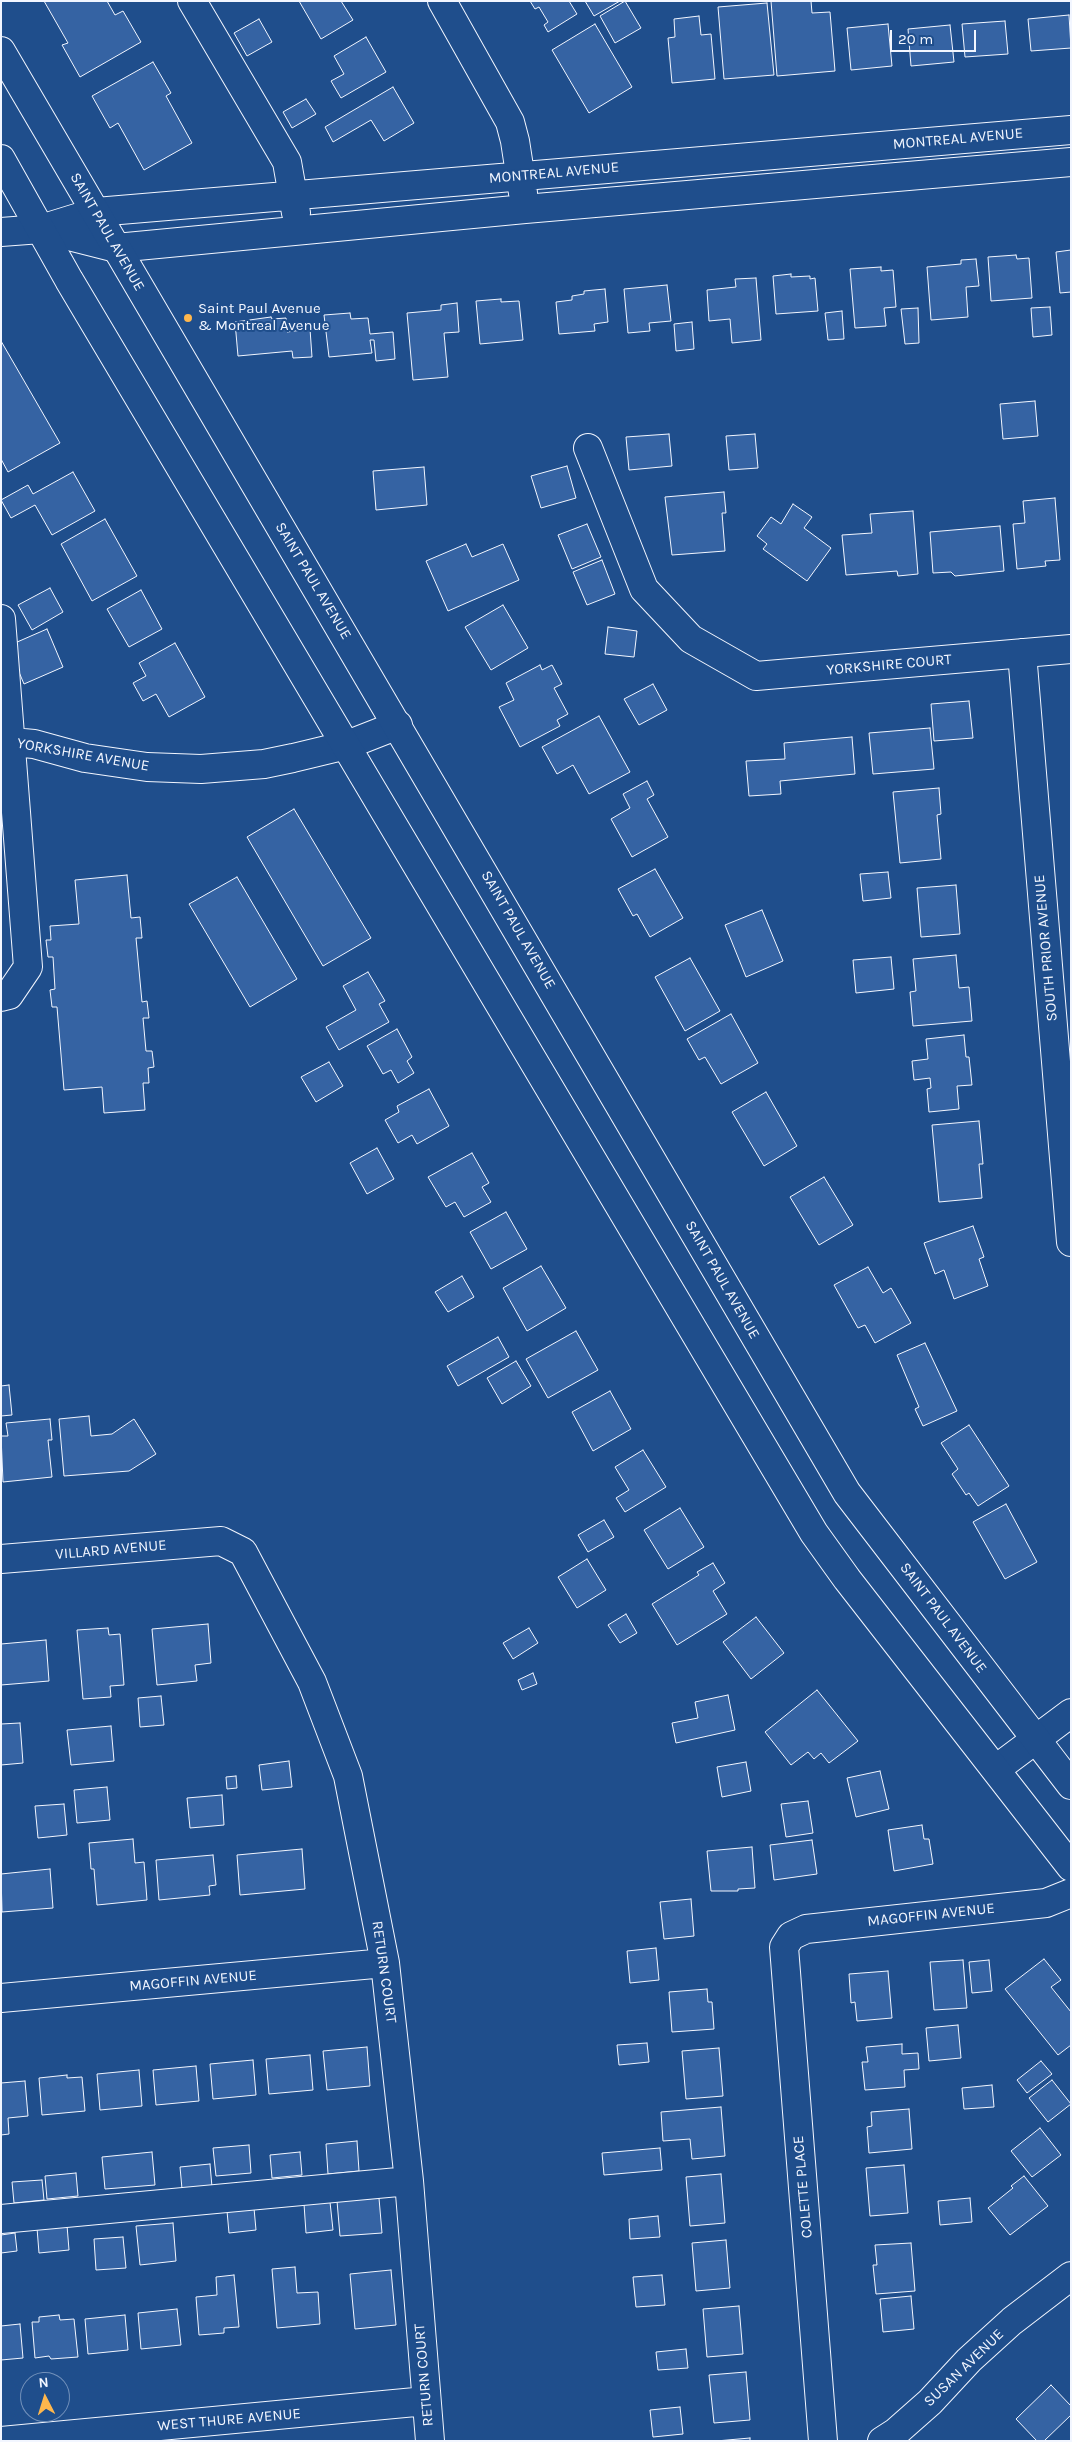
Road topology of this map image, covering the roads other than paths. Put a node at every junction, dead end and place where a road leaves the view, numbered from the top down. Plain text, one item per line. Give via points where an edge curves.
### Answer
1 (192, 1) edge
2 (442, 1) edge
3 (1, 51) edge
4 (1071, 130) edge
5 (1, 159) edge
6 (1071, 162) edge
7 (521, 176) junction
8 (294, 196) junction
9 (525, 209) junction
10 (96, 212) junction
11 (40, 229) junction
12 (299, 231) junction
13 (1, 232) edge
14 (116, 248) junction
15 (588, 448) dead end
16 (1, 619) edge
17 (1071, 649) edge
18 (1022, 654) junction
19 (398, 725) junction
20 (6, 741) edge
21 (347, 745) junction
22 (1, 997) edge
23 (1071, 1242) edge
24 (221, 1541) joint
25 (1, 1559) edge
26 (1071, 1713) edge
27 (1036, 1740) junction
28 (996, 1769) junction
29 (1071, 1785) edge
30 (1071, 1866) edge
31 (1071, 1893) edge
32 (791, 1936) joint
33 (385, 1964) junction
34 (1, 1998) edge
35 (409, 2181) junction
36 (1, 2219) edge
37 (1071, 2276) edge
38 (426, 2401) junction
39 (1, 2441) edge
40 (430, 2441) edge
41 (823, 2441) edge
42 (882, 2441) edge

1 - 8 street via 287,162
2 - 7 street via 510,122
3 - 10 street, SAINT PAUL AVENUE
4 - 7 street, MONTREAL AVENUE
5 - 11 street
6 - 9 street, MONTREAL AVENUE
7 - 8 street, MONTREAL AVENUE
7 - 9 street
8 - 10 street, MONTREAL AVENUE
8 - 12 street
9 - 12 street, MONTREAL AVENUE
10 - 11 street, MONTREAL AVENUE
10 - 14 street, SAINT PAUL AVENUE
11 - 13 street, MONTREAL AVENUE
11 - 14 street, MONTREAL AVENUE
11 - 21 street
12 - 14 street, MONTREAL AVENUE
14 - 19 street, SAINT PAUL AVENUE
15 - 18 street, YORKSHIRE COURT via 644,589 691,639 756,676
16 - 20 street
17 - 18 street
18 - 23 street, SOUTH PRIOR AVENUE
19 - 21 street, YORKSHIRE AVENUE
19 - 27 street, SAINT PAUL AVENUE via 848,1493
20 - 21 street, YORKSHIRE AVENUE via 138,766 201,769 264,764
20 - 22 street via 28,967 9,995
21 - 28 street via 814,1532
24 - 25 street, VILLARD AVENUE
24 - 33 street, RETURN COURT via 243,1552 312,1682 348,1776
26 - 27 street
27 - 28 street
27 - 29 street, SAINT PAUL AVENUE
28 - 30 street
31 - 32 street, MAGOFFIN AVENUE via 1046,1903 823,1926
32 - 41 street, COLETTE PLACE via 784,1948 784,1962
33 - 34 street, MAGOFFIN AVENUE
33 - 35 street, RETURN COURT
35 - 36 street
35 - 38 street, RETURN COURT
37 - 42 street, SUSAN AVENUE via 1012,2321 930,2402
38 - 39 street, WEST THURE AVENUE
38 - 40 street, RETURN COURT

